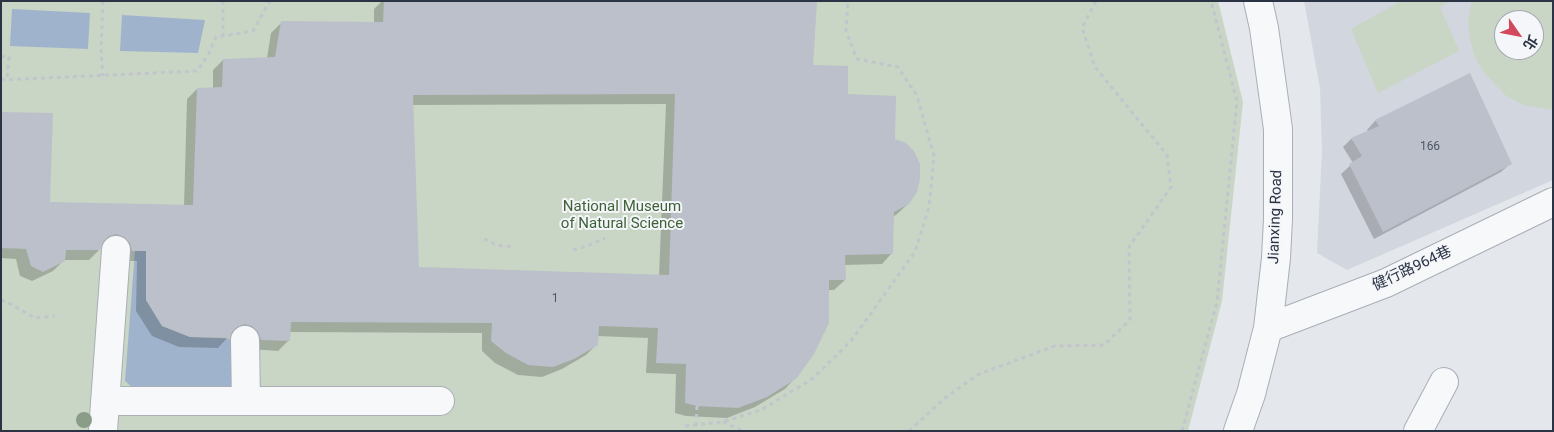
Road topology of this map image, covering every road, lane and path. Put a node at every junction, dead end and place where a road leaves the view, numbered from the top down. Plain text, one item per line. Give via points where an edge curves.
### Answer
1 (103, 1) edge
2 (223, 1) edge
3 (270, 1) edge
4 (848, 1) edge
5 (1096, 1) edge
6 (1210, 1) edge
7 (1258, 1) edge
8 (223, 36) junction
9 (1, 56) edge
10 (103, 76) junction
11 (1, 80) edge
12 (7, 80) junction
13 (1553, 202) edge
14 (605, 238) dead end
15 (484, 239) dead end
16 (514, 247) dead end
17 (116, 250) dead end
18 (573, 250) dead end
19 (1, 300) edge
20 (55, 316) dead end
21 (1268, 328) junction
22 (245, 340) dead end
23 (1444, 382) dead end
24 (246, 400) junction
25 (105, 401) junction
26 (440, 401) dead end
27 (698, 406) dead end
28 (722, 422) junction
29 (685, 426) dead end
30 (696, 426) junction
31 (103, 431) edge
32 (743, 431) edge
33 (910, 431) edge
34 (1182, 431) edge
35 (1238, 431) edge
36 (1418, 431) edge

1 - 10 path
2 - 8 path
3 - 8 path via 252,31
4 - 28 path via 846,31 857,59 898,67 917,96 934,156 929,206 915,252 851,340 811,380 761,410
5 - 33 path via 1082,28 1095,67 1168,155 1171,187 1129,247 1130,320 1104,345 1055,346 979,374 946,397
6 - 34 path via 1237,101 1217,302
7 - 21 street, Jianxing Road via 1278,129 1278,219
8 - 10 path via 216,37 197,71
9 - 12 path via 9,56
10 - 12 path
11 - 12 path
13 - 21 street, 健行路964巷 via 1386,283
14 - 18 path
15 - 16 path
17 - 25 street
19 - 20 path via 35,318
21 - 35 street, Jianxing Road
22 - 24 street
23 - 36 street
24 - 25 street
24 - 26 street
25 - 31 street
27 - 30 path
28 - 30 path
28 - 32 path
29 - 30 path

